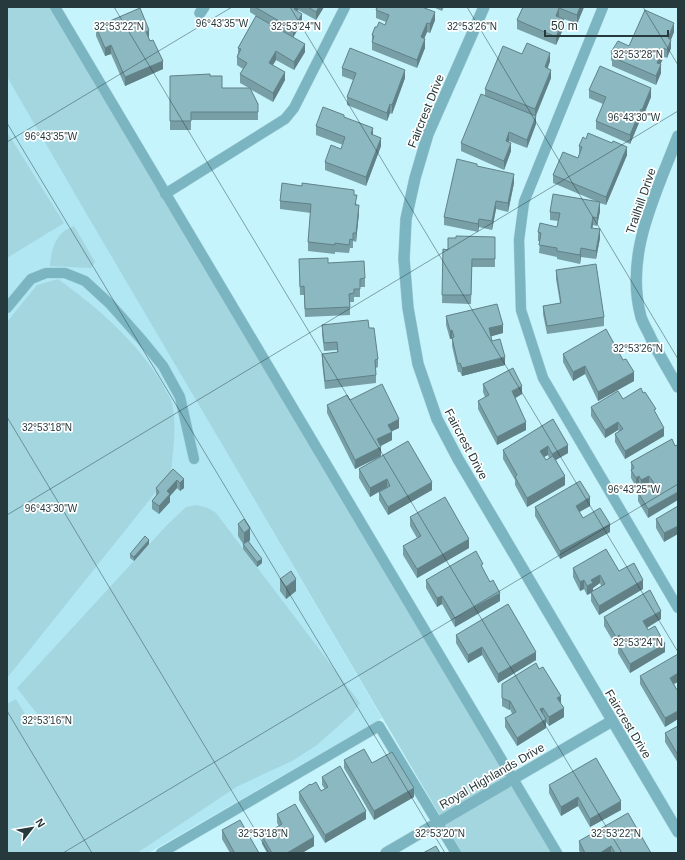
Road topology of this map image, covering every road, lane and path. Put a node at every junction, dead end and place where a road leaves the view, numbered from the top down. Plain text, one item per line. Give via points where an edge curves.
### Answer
1 (56, 7) edge
2 (345, 7) edge
3 (484, 7) edge
4 (604, 7) edge
5 (678, 136) edge
6 (165, 194) junction
7 (7, 308) edge
8 (678, 387) edge
9 (194, 459) dead end
10 (678, 608) edge
11 (612, 721) junction
12 (513, 779) junction
13 (438, 823) junction
14 (678, 832) edge
15 (161, 853) edge
16 (386, 853) edge
17 (456, 853) edge
18 (557, 853) edge

1 - 6 lane
2 - 6 lane via 294,108 285,119
3 - 11 street, Faircrest Drive via 428,134 415,178 406,227 404,259 408,308 418,364 437,419 458,460
4 - 10 lane via 524,202 519,240 521,310 543,378
5 - 8 street, Trailhill Drive via 646,220 638,254 636,286 641,318
6 - 12 lane
7 - 9 lane via 31,279 46,274 66,273 85,281 110,304 163,366 180,397
11 - 12 street, Royal Highlands Drive
11 - 14 street, Faircrest Drive
12 - 13 street, Royal Highlands Drive
12 - 18 lane
13 - 15 lane via 379,726
13 - 16 street, Royal Highlands Drive
13 - 17 lane

